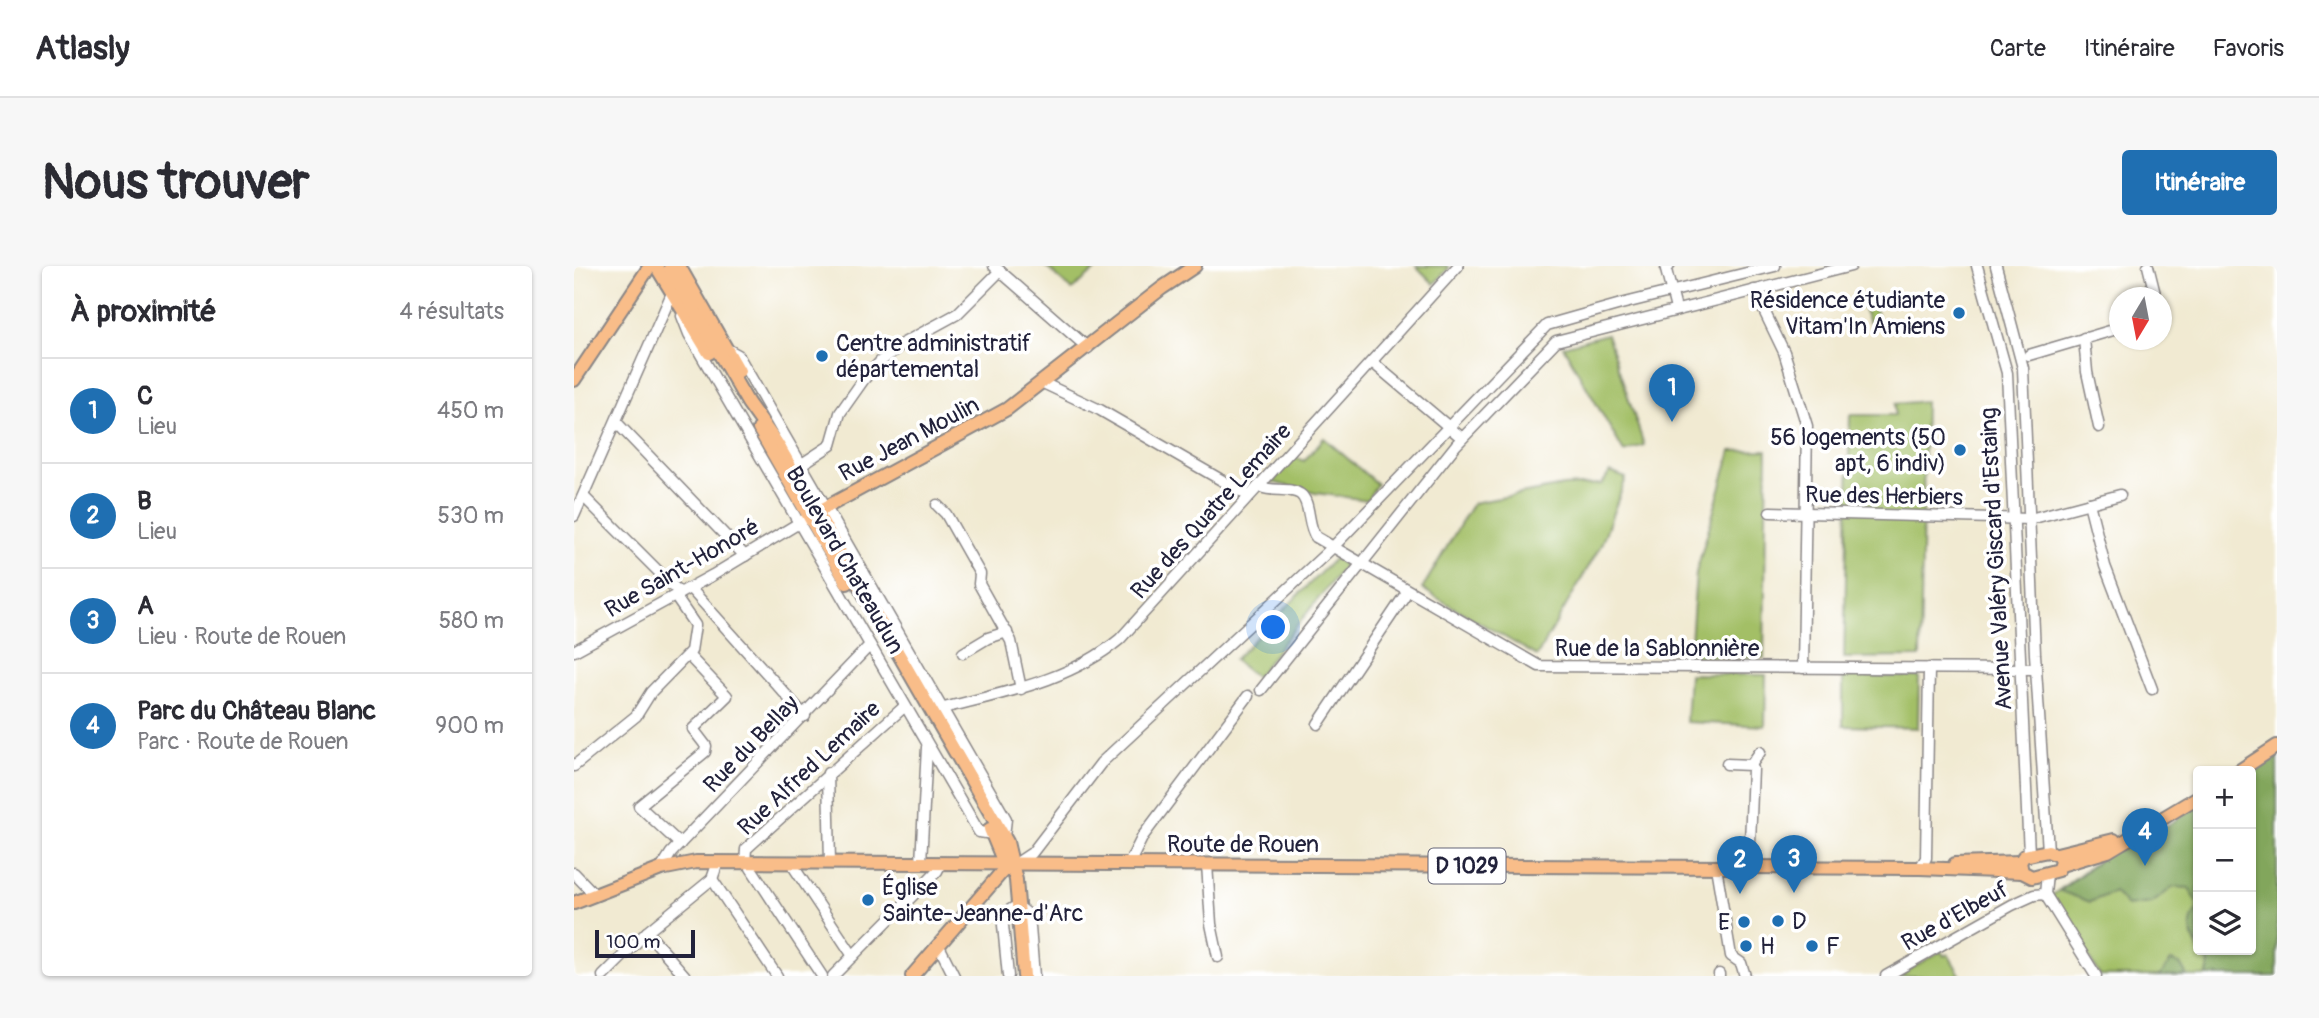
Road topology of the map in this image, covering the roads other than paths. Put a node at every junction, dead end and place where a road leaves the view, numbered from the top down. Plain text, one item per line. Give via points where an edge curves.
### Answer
1 (650, 266) edge
2 (656, 266) edge
3 (1195, 266) edge
4 (1458, 266) edge
5 (1669, 266) edge
6 (1775, 266) edge
7 (1851, 266) edge
8 (1977, 266) edge
9 (1996, 266) edge
10 (2148, 266) edge
11 (675, 267) edge
12 (1830, 268) edge
13 (997, 269) edge
14 (2153, 287) edge
15 (1754, 290) junction
16 (1671, 292) junction
17 (673, 293) junction
18 (1676, 309) junction
19 (2109, 331) edge
20 (2084, 338) junction
21 (1088, 348) junction
22 (2029, 355) dead end
23 (1372, 362) junction
24 (574, 380) edge
25 (1043, 383) junction
26 (755, 400) junction
27 (617, 423) junction
28 (1448, 426) junction
29 (2099, 427) dead end
30 (1462, 438) junction
31 (772, 445) junction
32 (802, 464) junction
33 (1261, 486) junction
34 (2120, 495) dead end
35 (584, 496) junction
36 (1249, 496) junction
37 (2089, 503) junction
38 (937, 505) dead end
39 (1770, 512) dead end
40 (1806, 513) junction
41 (812, 515) junction
42 (574, 516) edge
43 (2013, 519) junction
44 (2030, 519) junction
45 (1333, 547) junction
46 (745, 556) junction
47 (1361, 565) junction
48 (690, 588) junction
49 (1407, 592) junction
50 (677, 595) junction
51 (1007, 632) junction
52 (870, 645) junction
53 (574, 651) edge
54 (963, 653) dead end
55 (688, 655) junction
56 (1803, 668) junction
57 (1929, 668) junction
58 (2036, 669) junction
59 (2019, 670) junction
60 (1021, 688) junction
61 (2152, 689) dead end
62 (1261, 690) dead end
63 (1248, 696) dead end
64 (905, 706) junction
65 (944, 708) junction
66 (805, 716) junction
67 (1318, 724) dead end
68 (926, 743) junction
69 (2277, 746) edge
70 (1760, 752) dead end
71 (2042, 760) junction
72 (2024, 762) junction
73 (1727, 764) dead end
74 (1751, 765) junction
75 (574, 766) edge
76 (2247, 766) edge
77 (828, 773) junction
78 (2193, 800) edge
79 (999, 835) junction
80 (680, 844) junction
81 (2055, 857) junction
82 (718, 862) junction
83 (748, 863) junction
84 (794, 863) junction
85 (830, 863) junction
86 (921, 863) junction
87 (941, 863) junction
88 (2024, 863) junction
89 (1129, 864) junction
90 (1207, 864) junction
91 (1010, 865) junction
92 (1716, 867) junction
93 (1749, 867) junction
94 (1920, 868) junction
95 (661, 869) junction
96 (574, 873) edge
97 (2046, 874) junction
98 (712, 879) junction
99 (2045, 894) junction
100 (596, 895) junction
101 (574, 903) edge
102 (1016, 907) junction
103 (647, 932) junction
104 (939, 946) junction
105 (853, 956) junction
106 (1218, 957) dead end
107 (603, 976) edge
108 (685, 976) edge
109 (777, 976) edge
110 (822, 976) edge
111 (833, 976) edge
112 (912, 976) edge
113 (954, 976) edge
114 (1008, 976) edge
115 (1018, 976) edge
116 (1024, 976) edge
117 (1034, 976) edge
118 (1745, 976) edge
119 (1886, 976) edge
120 (2096, 976) edge

1 - 24 main road
2 - 17 main road
3 - 21 main road, Rue Jean Moulin
4 - 23 street, Rue des Quatre Lemaire
5 - 16 street via 1665,270
6 - 16 street
7 - 12 street
8 - 43 street, Avenue Valéry Giscard d'Estaing via 2007,373
9 - 44 street, Avenue Valéry Giscard d'Estaing via 2023,368
10 - 14 street
11 - 26 main road, Boulevard Chateaudun
11 - 26 main road
12 - 15 street
13 - 21 street
13 - 32 street via 957,314 881,361 840,413 831,445
15 - 18 street
15 - 40 street via 1784,352 1807,426
16 - 18 street
16 - 28 street via 1548,325
17 - 27 street
17 - 31 main road
17 - 41 street, Boulevard Chateaudun via 689,334
18 - 30 street via 1556,341
19 - 20 street
20 - 22 street
20 - 29 street
21 - 25 main road, Rue Jean Moulin
23 - 28 street
23 - 33 street, Rue des Quatre Lemaire
25 - 36 street via 1100,410
25 - 41 main road, Rue Jean Moulin via 1007,409
26 - 31 main road, Boulevard Chateaudun
26 - 32 street, Boulevard Chateaudun
27 - 35 street
27 - 46 street
28 - 30 street
28 - 45 street
30 - 47 street
31 - 41 main road, Boulevard Chateaudun
32 - 41 street, Boulevard Chateaudun
33 - 36 street, Rue des Quatre Lemaire
33 - 45 street, Rue de la Sablonnière via 1299,493 1311,531
34 - 37 street, Rue des Herbiers
35 - 42 street
35 - 50 street
36 - 60 street, Rue des Quatre Lemaire via 1120,639 1078,668
37 - 44 street, Rue des Herbiers
37 - 61 street via 2105,566
38 - 51 street via 981,574 979,584
39 - 40 street, Rue des Herbiers
40 - 43 street, Rue des Herbiers
40 - 56 street
41 - 46 street, Rue Saint-Honoré
41 - 52 street, Boulevard Chateaudun
41 - 65 street, Boulevard Chateaudun
41 - 79 main road, Boulevard Chateaudun
43 - 44 street, Rue des Herbiers
43 - 59 street, Avenue Valéry Giscard d'Estaing
44 - 58 street, Avenue Valéry Giscard d'Estaing
45 - 47 street, Rue de la Sablonnière
45 - 91 street via 1101,763 1032,853
46 - 48 street, Rue Saint-Honoré
47 - 49 street, Rue de la Sablonnière
47 - 62 street
48 - 50 street, Rue Saint-Honoré
48 - 66 street
49 - 56 street, Rue de la Sablonnière via 1539,666
49 - 67 street
50 - 53 street, Rue Saint-Honoré
50 - 55 street via 695,625
51 - 54 street
51 - 60 street
52 - 64 street, Boulevard Chateaudun
52 - 66 street, Rue du Bellay
55 - 75 street via 622,730
55 - 80 street via 727,696 693,729 706,746 705,752 639,806
56 - 57 street, Rue de la Sablonnière
57 - 59 street, Rue de la Sablonnière
57 - 94 street via 1926,858
58 - 59 street, Rue de la Sablonnière
58 - 71 street, Avenue Valéry Giscard d'Estaing
59 - 72 street, Avenue Valéry Giscard d'Estaing
60 - 65 street, Rue des Quatre Lemaire
63 - 89 street via 1143,836
64 - 68 street, Boulevard Chateaudun
64 - 77 street, Rue Alfred Lemaire
65 - 79 street, Boulevard Chateaudun via 1006,819
66 - 80 street, Rue du Bellay
68 - 79 street, Boulevard Chateaudun via 979,832
68 - 86 street
69 - 76 main road
70 - 74 street
71 - 72 street
71 - 81 street, Avenue Valéry Giscard d'Estaing
72 - 88 street, Avenue Valéry Giscard d'Estaing
73 - 74 street
74 - 93 street
77 - 83 street, Rue Alfred Lemaire via 746,849
77 - 85 street
78 - 81 main road via 2108,850
79 - 91 main road, Boulevard Chateaudun
80 - 95 street, Rue du Bellay
81 - 88 main road
81 - 97 main road via 2058,870
82 - 83 main road, Route de Rouen
82 - 95 main road, Route de Rouen
82 - 98 street
83 - 84 main road, Route de Rouen
83 - 110 street
84 - 85 main road, Route de Rouen
84 - 105 street
85 - 86 main road, Route de Rouen
86 - 87 main road, Route de Rouen
87 - 91 main road, Route de Rouen
87 - 105 street
88 - 94 main road, Route de Rouen / D 1029
88 - 97 main road via 2032,877
89 - 90 main road, Route de Rouen / D 1029
89 - 91 main road, Route de Rouen / D 1029
90 - 92 main road, Route de Rouen / D 1029
90 - 106 street
91 - 102 main road, Boulevard Chateaudun
91 - 104 main road
92 - 93 main road, Route de Rouen / D 1029
92 - 118 street via 1731,956 1741,963
93 - 94 main road, Route de Rouen / D 1029
95 - 100 main road, Route de Rouen
96 - 100 street
97 - 99 street
98 - 103 street
98 - 109 street
99 - 119 street, Rue d'Elbeuf via 2007,908
99 - 120 street
100 - 101 main road, Route de Rouen
102 - 114 street via 1002,915
102 - 115 main road
102 - 116 main road
102 - 117 street via 1030,915
103 - 107 street
103 - 108 street
104 - 112 main road
104 - 113 street
105 - 111 street

